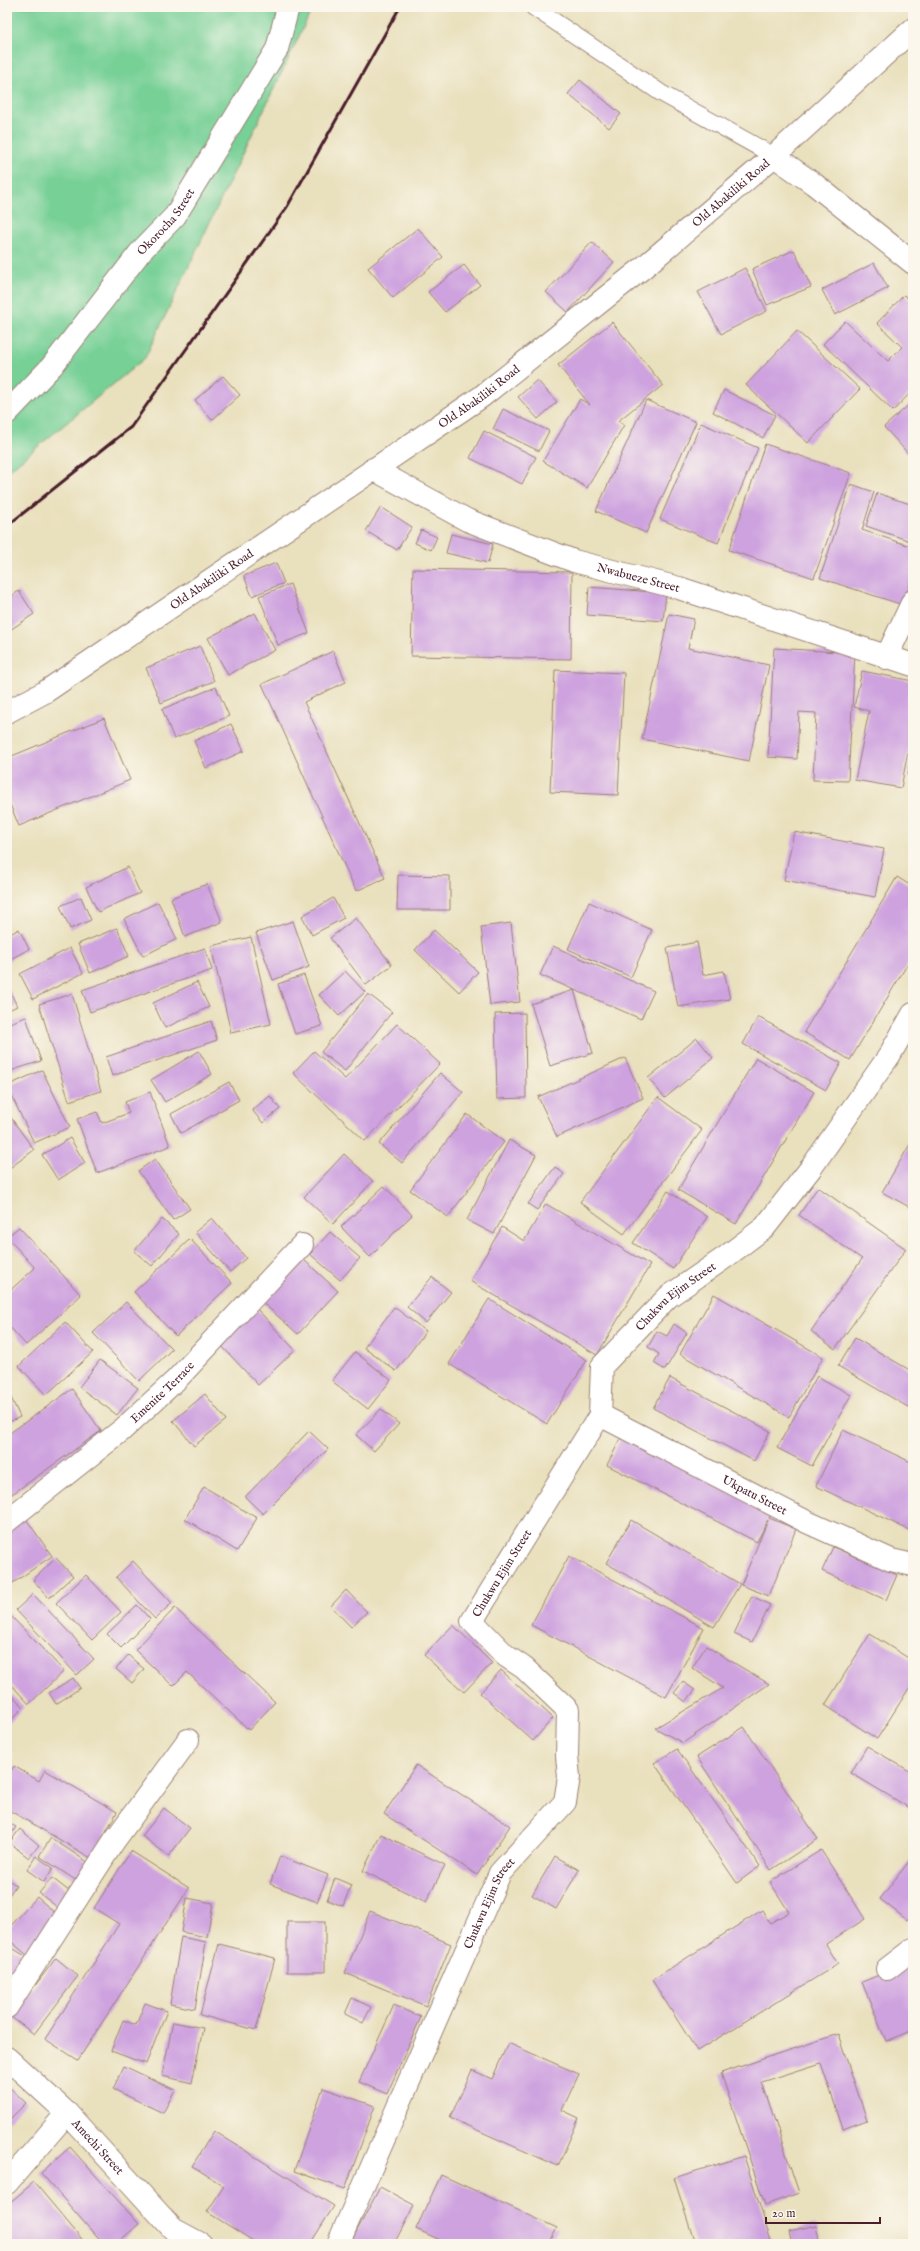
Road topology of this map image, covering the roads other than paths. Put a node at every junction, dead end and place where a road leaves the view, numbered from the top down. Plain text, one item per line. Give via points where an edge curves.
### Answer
1 (288, 7) edge
2 (534, 7) edge
3 (913, 29) edge
4 (774, 156) junction
5 (913, 263) edge
6 (7, 413) edge
7 (374, 469) junction
8 (913, 601) edge
9 (886, 658) junction
10 (913, 665) edge
11 (7, 712) edge
12 (913, 1014) edge
13 (302, 1245) dead end
14 (600, 1415) junction
15 (7, 1522) edge
16 (913, 1565) edge
17 (188, 1740) dead end
18 (913, 1949) edge
19 (887, 1969) dead end
20 (7, 2006) edge
21 (7, 2058) edge
22 (66, 2113) junction
23 (7, 2183) edge
24 (172, 2236) edge
25 (201, 2244) edge
26 (338, 2244) edge

1 - 6 street, Okorocha Street via 277,49 175,216 141,251 52,366
2 - 4 lane via 661,93
3 - 4 street, Old Abakiliki Road
4 - 5 street via 814,184
4 - 7 street, Old Abakiliki Road via 644,267 481,397
7 - 9 street, Nwabueze Street via 467,520 574,561 679,588 783,621
7 - 11 street, Old Abakiliki Road via 45,692
8 - 9 street
9 - 10 street, Nwabueze Street
12 - 14 street, Chukwu Ejim Street via 889,1056 811,1168 765,1227 668,1297 602,1366
13 - 15 street, Emenite Terrace via 176,1380 122,1430
14 - 16 street, Ukpatu Street via 807,1522 891,1560
14 - 26 street, Chukwu Ejim Street via 472,1621 506,1656 524,1668 568,1710 569,1777 565,1802 500,1873
17 - 20 street via 114,1841
18 - 19 street
21 - 22 street, Amechi Street
22 - 23 street
22 - 24 street, Amechi Street
24 - 25 street, Amechi Street

